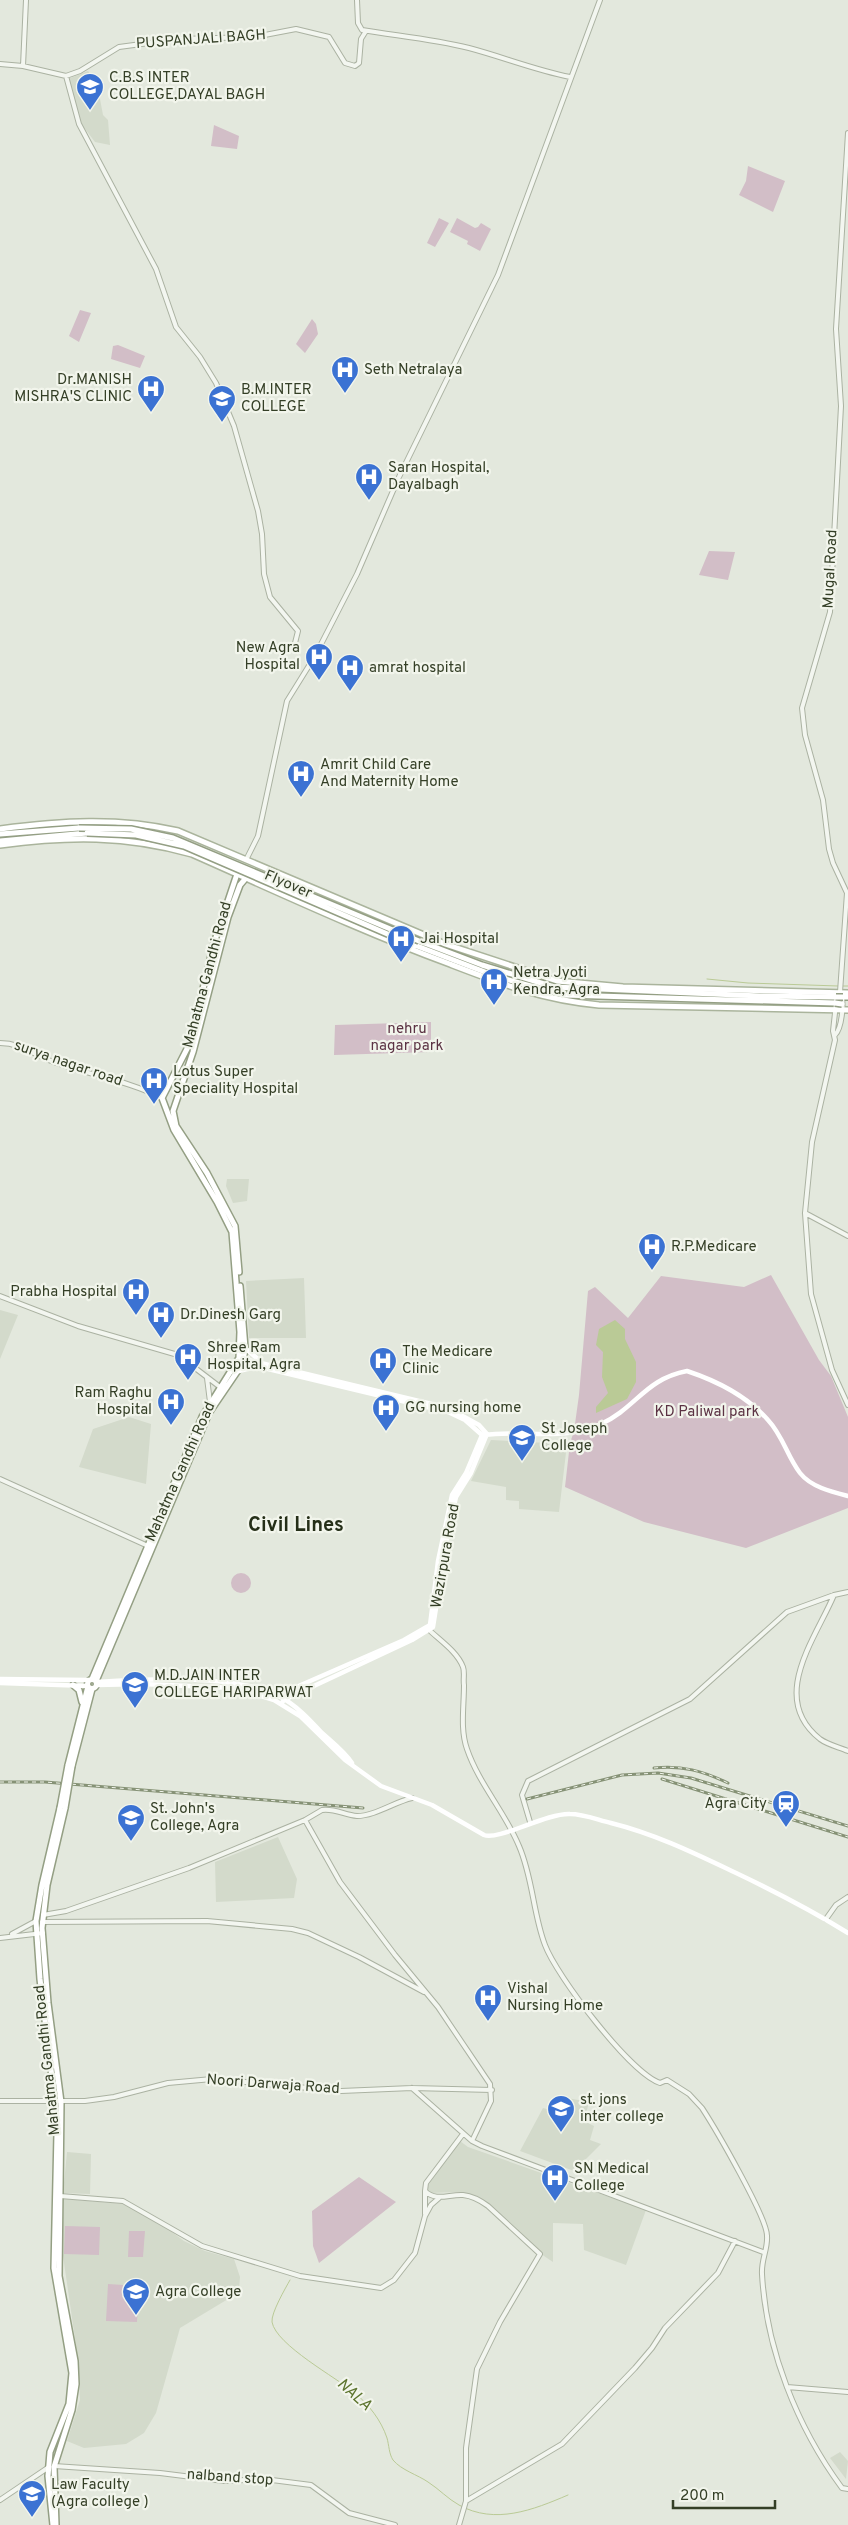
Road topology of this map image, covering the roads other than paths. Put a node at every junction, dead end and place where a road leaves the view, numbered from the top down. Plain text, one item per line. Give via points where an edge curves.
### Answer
1 (26, 0) edge
2 (358, 0) edge
3 (600, 0) edge
4 (366, 31) junction
5 (0, 64) edge
6 (23, 66) junction
7 (66, 76) junction
8 (570, 77) junction
9 (848, 133) edge
10 (294, 647) dead end
11 (0, 829) edge
12 (0, 834) edge
13 (0, 841) edge
14 (0, 846) edge
15 (231, 853) junction
16 (247, 858) junction
17 (264, 867) junction
18 (223, 868) junction
19 (237, 874) junction
20 (246, 878) junction
21 (258, 883) junction
22 (397, 941) junction
23 (418, 943) junction
24 (840, 989) junction
25 (848, 993) edge
26 (848, 997) edge
27 (848, 1004) edge
28 (839, 1010) junction
29 (848, 1010) edge
30 (0, 1043) edge
31 (173, 1077) junction
32 (183, 1081) junction
33 (165, 1089) junction
34 (148, 1090) junction
35 (162, 1100) junction
36 (175, 1102) junction
37 (805, 1213) junction
38 (848, 1236) edge
39 (0, 1296) edge
40 (246, 1348) junction
41 (241, 1360) junction
42 (260, 1364) junction
43 (239, 1371) junction
44 (206, 1376) junction
45 (220, 1387) junction
46 (210, 1402) junction
47 (848, 1405) edge
48 (485, 1435) junction
49 (0, 1479) edge
50 (848, 1496) edge
51 (151, 1547) junction
52 (848, 1592) edge
53 (834, 1594) junction
54 (428, 1629) junction
55 (0, 1679) edge
56 (26, 1680) junction
57 (0, 1683) edge
58 (93, 1683) junction
59 (73, 1685) junction
60 (278, 1695) junction
61 (274, 1700) junction
62 (282, 1702) junction
63 (82, 1704) junction
64 (848, 1751) edge
65 (70, 1765) junction
66 (412, 1798) junction
67 (63, 1808) junction
68 (306, 1820) junction
69 (530, 1822) junction
70 (513, 1830) junction
71 (848, 1897) edge
72 (56, 1913) junction
73 (43, 1915) junction
74 (826, 1919) junction
75 (58, 1921) junction
76 (39, 1922) junction
77 (40, 1933) junction
78 (848, 1933) edge
79 (7, 1936) junction
80 (0, 1938) edge
81 (424, 1992) junction
82 (412, 2088) junction
83 (492, 2090) junction
84 (0, 2100) edge
85 (58, 2102) junction
86 (464, 2134) junction
87 (472, 2141) junction
88 (425, 2191) junction
89 (60, 2196) junction
90 (439, 2198) junction
91 (425, 2216) junction
92 (735, 2241) junction
93 (763, 2252) junction
94 (787, 2387) junction
95 (848, 2392) edge
96 (61, 2435) junction
97 (51, 2466) junction
98 (847, 2488) edge
99 (0, 2500) edge
100 (465, 2503) junction
101 (54, 2525) edge
102 (395, 2525) edge
103 (459, 2525) edge

1 - 6 street
2 - 4 street via 358,23 360,29
3 - 8 street
4 - 7 street, PUSPANJALI BAGH via 355,66 346,63 329,37 296,29 254,37 179,39 119,47
4 - 8 street via 421,37
5 - 6 street
6 - 7 street
7 - 10 street via 79,124 156,269 176,327 213,377 234,426 258,511 264,574 270,597 299,632
8 - 16 street via 495,282 399,477 357,574 315,656 287,701 258,836
9 - 24 street, Mugal Road via 836,329 841,406 830,612 802,708 805,735 823,800 829,849 847,893
11 - 15 main road via 99,821 150,825 178,831
12 - 23 main road, Flyover, bridge via 79,828 143,831 186,842
13 - 22 main road, Flyover, bridge via 87,833 136,835 184,846
14 - 18 main road via 78,838 130,840 192,854
15 - 16 main road
15 - 18 main road
16 - 17 main road
17 - 21 main road
17 - 24 main road via 445,944 557,981 623,987
18 - 19 main road
19 - 20 main road
19 - 31 main road, Mahatma Gandhi Road via 214,943 190,1043
20 - 21 main road
20 - 32 main road, Mahatma Gandhi Road via 240,885 228,917
21 - 22 main road
22 - 23 main road, Flyover
22 - 28 main road via 518,989 564,1002
23 - 26 main road, Flyover, bridge via 522,978 567,989
23 - 27 main road, bridge via 498,977 564,995
24 - 25 main road
24 - 28 street, Mugal Road
28 - 29 main road
28 - 37 street, Mugal Road via 839,1031 812,1142
30 - 34 street, surya nagar road via 18,1045 50,1061
31 - 32 main road
31 - 33 main road, Mahatma Gandhi Road
32 - 36 main road, Mahatma Gandhi Road
33 - 34 street
33 - 35 main road, Mahatma Gandhi Road
34 - 35 street, surya nagar road
35 - 36 main road via 168,1104
35 - 41 main road, Mahatma Gandhi Road via 174,1130 232,1232
36 - 40 main road, Mahatma Gandhi Road via 173,1115 176,1126 207,1173 235,1226
37 - 38 street
37 - 47 street, Mugal Road via 811,1294 832,1370
39 - 44 street via 78,1326 178,1355
40 - 41 main road, Mahatma Gandhi Road
40 - 42 main road
41 - 42 main road
41 - 43 main road, Mahatma Gandhi Road
41 - 45 main road, Mahatma Gandhi Road
42 - 43 main road
42 - 48 main road via 448,1412
43 - 51 main road, Mahatma Gandhi Road via 208,1414
44 - 45 street
44 - 46 street
45 - 46 main road, Mahatma Gandhi Road
46 - 51 main road, Mahatma Gandhi Road
48 - 50 main road via 584,1431 603,1424 659,1379 687,1371 729,1388 767,1419 782,1436 801,1474 828,1491
48 - 54 main road, Wazirpura Road via 452,1495
49 - 51 street
51 - 58 main road, Mahatma Gandhi Road
52 - 53 street
53 - 64 street via 801,1663 797,1696 803,1718 814,1734 820,1740
53 - 69 street via 782,1616 690,1699 528,1782 522,1795
54 - 60 main road, Wazirpura Road
54 - 62 main road via 412,1640
54 - 70 street via 463,1667 462,1730 466,1746 487,1790
55 - 56 main road
56 - 57 main road
56 - 58 main road
56 - 59 main road
58 - 59 main road
58 - 60 main road via 135,1679 225,1682
58 - 61 main road via 235,1688
58 - 63 main road, Mahatma Gandhi Road
58 - 65 main road, Mahatma Gandhi Road
59 - 63 main road via 81,1693
60 - 61 main road, Wazirpura Road
60 - 62 main road
61 - 62 main road
62 - 66 main road via 344,1760 381,1786
63 - 65 main road, Mahatma Gandhi Road
65 - 67 main road, Mahatma Gandhi Road, bridge
66 - 68 street via 396,1801 367,1815 356,1816 326,1809
66 - 70 main road via 449,1814 488,1837
67 - 73 main road, Mahatma Gandhi Road
67 - 76 main road, Mahatma Gandhi Road via 42,1885
68 - 72 street via 188,1868
68 - 81 street via 340,1882
69 - 70 main road
69 - 74 main road via 561,1814 578,1814 654,1836 798,1902
70 - 93 street via 524,1860 540,1932 549,1954 601,2030 615,2045 651,2079 660,2083 667,2080 691,2095 702,2108 760,2212 768,2236
71 - 74 street via 836,1904
72 - 73 street
72 - 75 street
73 - 76 main road, Mahatma Gandhi Road
74 - 78 main road
75 - 76 street
75 - 81 street via 207,1921 297,1930 359,1957
76 - 77 main road, Mahatma Gandhi Road
76 - 79 street
77 - 79 street
77 - 85 main road, Mahatma Gandhi Road
79 - 80 street
81 - 83 street via 475,2059
82 - 83 street, Noori Darwaja Road
82 - 85 street, Noori Darwaja Road via 334,2091 212,2079 168,2083 114,2097
82 - 86 street
83 - 87 street via 488,2109
84 - 85 street, Noori Darwaja Road
85 - 89 main road, Mahatma Gandhi Road
85 - 96 main road, Mahatma Gandhi Road via 54,2268 72,2373
86 - 87 street
86 - 88 street via 426,2182
87 - 92 street
88 - 90 street
88 - 91 street
89 - 91 street via 123,2202 149,2214 196,2244 300,2276 381,2288 396,2278 415,2253
89 - 96 main road, Mahatma Gandhi Road via 59,2276 75,2361 76,2384 72,2410
90 - 91 street
90 - 100 street via 461,2195 478,2199 540,2254 477,2369 466,2448
92 - 93 street
92 - 100 street via 718,2273 665,2328 635,2368 562,2444
93 - 94 street via 764,2303
94 - 95 street
94 - 98 street via 820,2454 842,2488
96 - 97 main road, Mahatma Gandhi Road
96 - 97 main road, Mahatma Gandhi Road via 53,2445
97 - 99 street
97 - 101 main road, Mahatma Gandhi Road
97 - 102 street, nalband stop via 224,2481 264,2479 309,2485 349,2513
100 - 103 street

